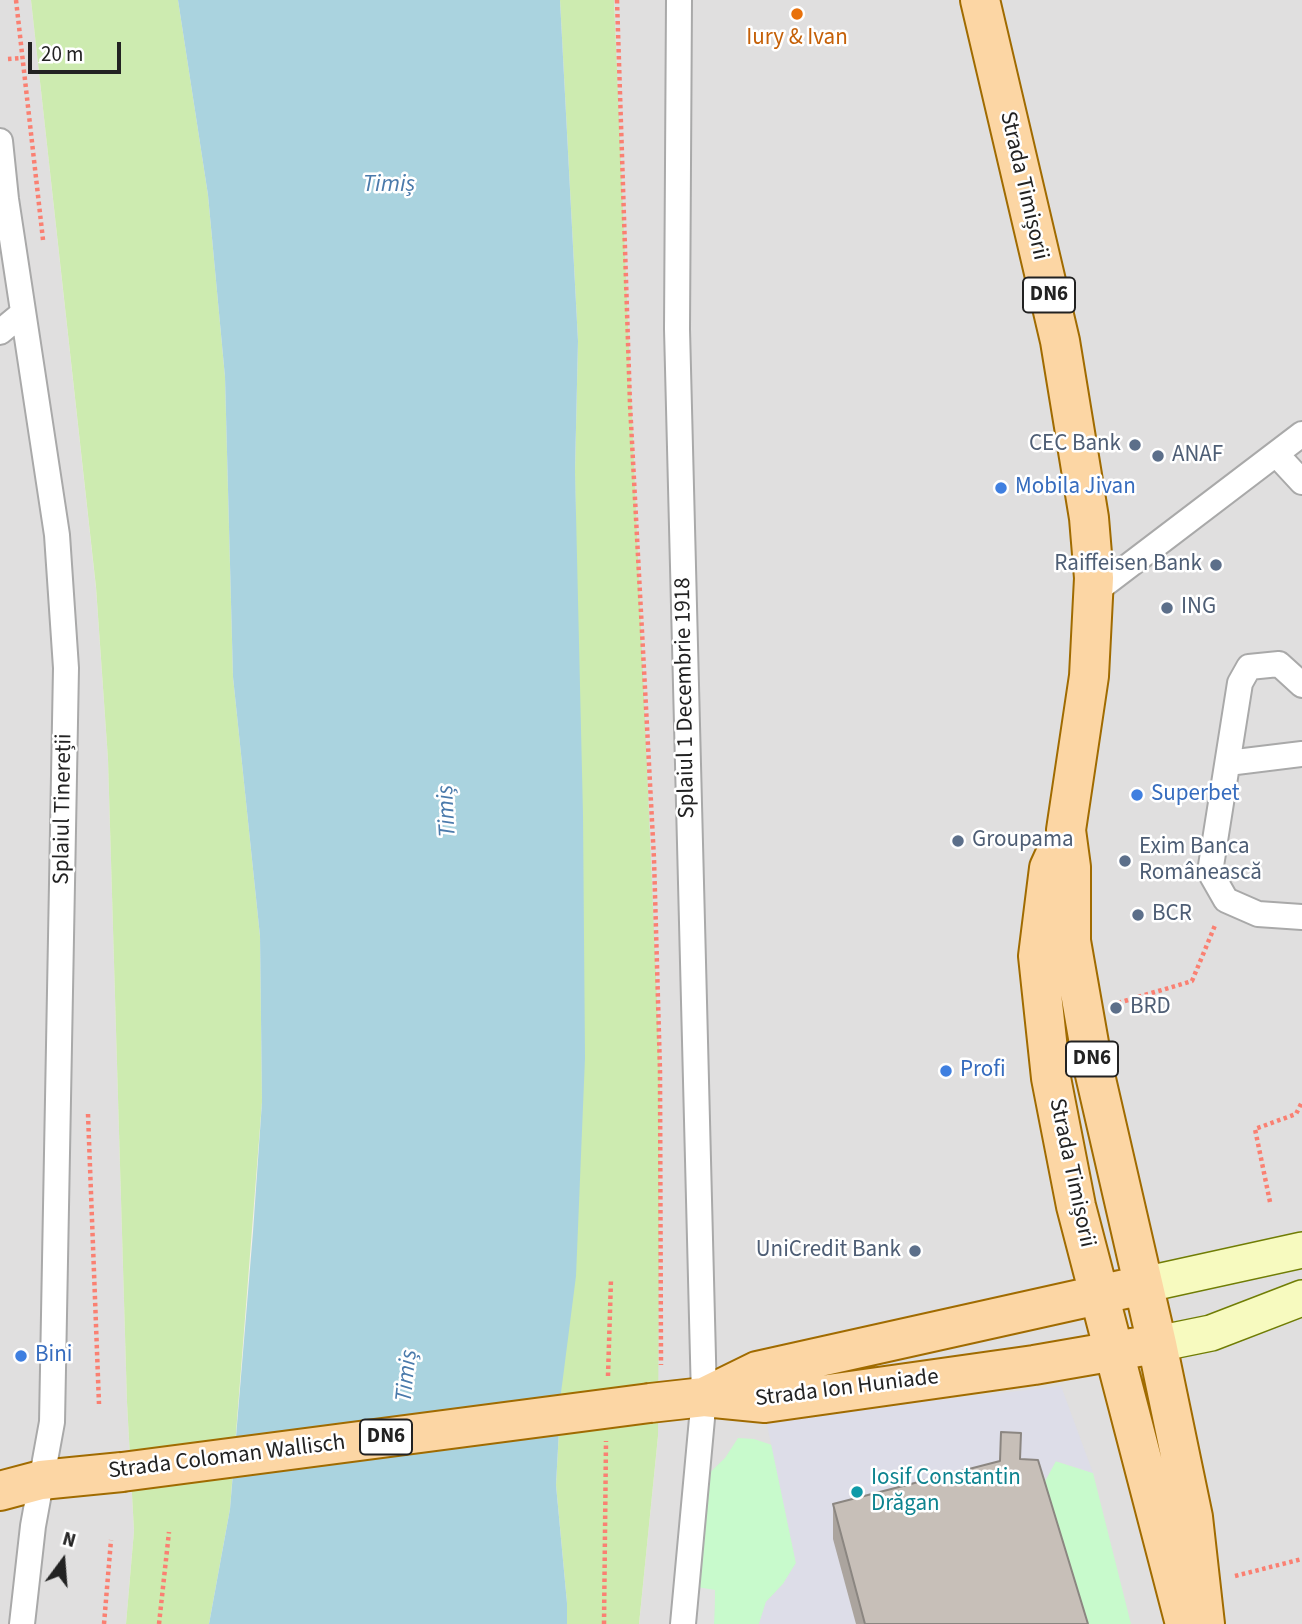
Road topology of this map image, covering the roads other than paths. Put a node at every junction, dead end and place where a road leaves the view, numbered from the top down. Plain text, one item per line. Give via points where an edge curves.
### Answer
1 (679, 0) edge
2 (981, 0) edge
3 (0, 141) edge
4 (3, 196) edge
5 (23, 313) junction
6 (0, 332) edge
7 (1302, 434) edge
8 (1277, 455) junction
9 (1302, 482) edge
10 (1093, 593) junction
11 (1302, 685) edge
12 (1302, 754) edge
13 (1228, 763) junction
14 (1066, 830) junction
15 (1302, 917) edge
16 (1302, 1250) edge
17 (1143, 1285) junction
18 (1099, 1294) junction
19 (1302, 1298) edge
20 (1157, 1344) junction
21 (1112, 1351) junction
22 (704, 1397) junction
23 (41, 1479) junction
24 (0, 1491) edge
25 (22, 1624) edge
26 (683, 1624) edge
27 (1185, 1624) edge
28 (1205, 1624) edge

1 - 22 street, Splaiul 1 Decembrie 1918 via 677,329
2 - 10 main road, Strada Timișorii / DN6 via 1060,341 1089,518
3 - 4 street, Splaiul Tinereții
4 - 5 street, Splaiul Tinereții
5 - 6 street
5 - 23 street, Splaiul Tinereții via 57,535 66,710 52,1422
7 - 8 street
8 - 9 street
8 - 10 street
10 - 14 main road, Strada Timișorii / DN6 via 1089,676
11 - 13 street via 1279,664 1249,667 1240,682
12 - 13 street
13 - 15 street via 1210,872 1226,900 1258,914
14 - 17 main road, Strada Timișorii / DN6 via 1071,941 1093,1066
14 - 18 main road, Strada Timișorii / DN6 via 1049,868 1038,956 1051,1078
16 - 17 street, Strada Ion Huniade
17 - 18 main road, Strada Ion Huniade / DN6
17 - 20 main road, Strada Timișorii / DN6
18 - 21 main road, Strada Timișorii / DN6
18 - 22 main road, Strada Ion Huniade / DN6 via 757,1371
19 - 20 street, Strada Ion Huniade via 1211,1333
20 - 21 main road, Strada Ion Huniade
20 - 28 main road, DN6 via 1193,1517
21 - 22 main road, Strada Ion Huniade / DN6 via 765,1403
21 - 27 main road, DN6
22 - 23 main road, Strada Coloman Wallisch / DN6, bridge
22 - 26 street, Splaiul 1 Decembrie 1918
23 - 24 main road, Strada Coloman Wallisch / DN6
23 - 25 street, Splaiul Tinereții

